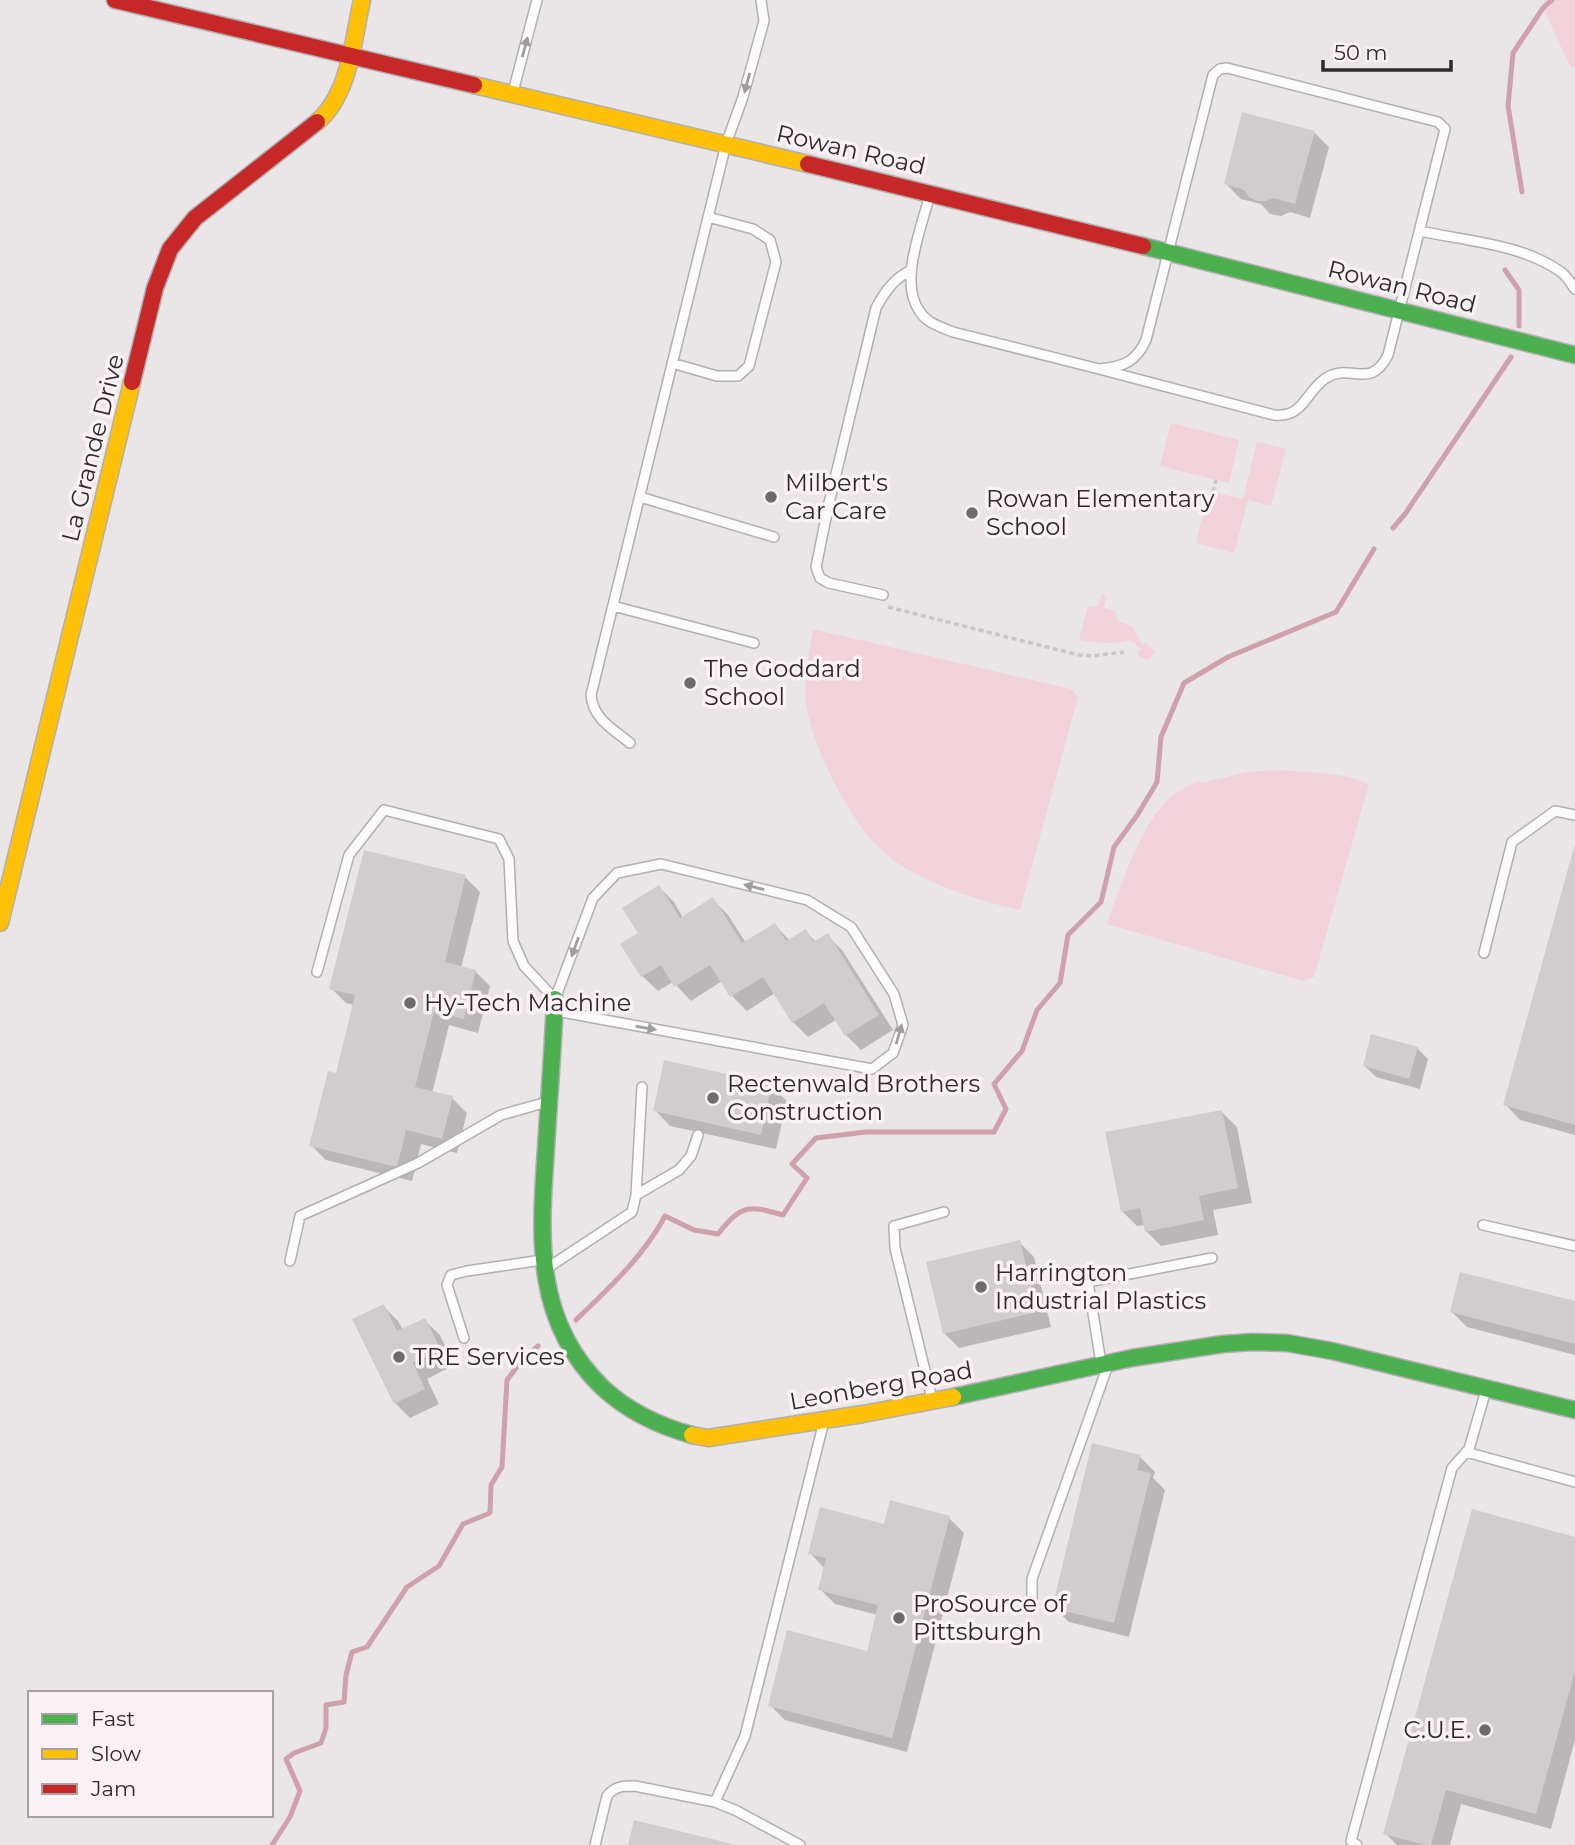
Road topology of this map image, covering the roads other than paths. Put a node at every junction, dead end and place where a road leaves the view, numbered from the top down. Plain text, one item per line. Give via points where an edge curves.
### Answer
1 (115, 0) edge
2 (362, 0) edge
3 (537, 0) edge
4 (761, 0) edge
5 (349, 55) junction
6 (513, 93) junction
7 (726, 144) junction
8 (931, 192) junction
9 (708, 216) junction
10 (1420, 231) junction
11 (1169, 251) junction
12 (911, 270) junction
13 (1575, 289) edge
14 (1400, 310) junction
15 (1575, 355) edge
16 (672, 363) junction
17 (1099, 369) junction
18 (640, 496) junction
19 (774, 537) dead end
20 (883, 595) dead end
21 (613, 606) junction
22 (754, 643) dead end
23 (630, 743) dead end
24 (1575, 815) edge
25 (0, 923) edge
26 (1484, 953) dead end
27 (317, 972) dead end
28 (555, 1005) junction
29 (642, 1087) dead end
30 (549, 1101) junction
31 (698, 1135) dead end
32 (636, 1195) junction
33 (944, 1212) dead end
34 (1483, 1225) dead end
35 (1575, 1246) edge
36 (1213, 1258) dead end
37 (289, 1261) dead end
38 (544, 1265) junction
39 (464, 1338) dead end
40 (1105, 1364) junction
41 (1486, 1388) junction
42 (932, 1401) junction
43 (1575, 1410) edge
44 (824, 1420) junction
45 (1466, 1452) junction
46 (1575, 1482) edge
47 (1032, 1606) dead end
48 (715, 1802) junction
49 (595, 1845) edge
50 (800, 1845) edge
51 (1357, 1845) edge

1 - 5 street, Rowan Road
2 - 5 street, La Grande Drive
6 -> 3 lane
4 -> 7 lane via 764,21
5 - 6 street, Rowan Road
5 - 25 street, La Grande Drive via 345,77 324,116 195,218 170,249 155,288
6 - 7 street, Rowan Road
7 - 8 street, Rowan Road
7 - 9 lane
8 - 11 street, Rowan Road
8 - 12 lane
9 - 16 lane
9 - 16 lane via 753,229 769,240 776,262 749,366 738,376 717,376
10 - 11 lane via 1444,137 1445,129 1438,122 1227,68 1213,75
10 - 13 lane via 1529,256 1563,273
10 - 14 lane
11 - 14 street, Rowan Road
11 - 17 lane via 1140,353 1129,363
12 - 17 lane via 911,293 920,313 932,324
12 - 20 lane via 898,277 876,308 816,567 820,578 829,583
14 - 15 street, Rowan Road
14 - 17 lane via 1381,368 1370,375 1339,372 1325,379 1287,416
16 - 18 lane
18 - 19 lane
18 - 21 lane
21 - 22 lane
21 - 23 lane via 591,695 592,708
24 - 26 lane via 1556,811 1512,842
27 - 28 lane via 349,855 384,810 499,839 509,859 513,942 524,966
28 -> 28 lane via 872,1069 892,1054 903,1025 894,995 851,927 807,900 661,863 617,873 593,898
28 - 30 street, Leonberg Road
29 - 32 lane
30 - 37 lane via 501,1115 418,1163 300,1216
30 - 38 street, Leonberg Road via 542,1210
31 - 32 lane via 691,1156 679,1170
32 - 38 lane via 632,1212
33 - 42 lane via 894,1226 895,1248
34 - 35 lane
36 - 40 lane via 1088,1282
38 - 39 lane via 451,1275 447,1285
38 - 44 street, Leonberg Road via 556,1320 569,1351 586,1373 629,1409 684,1434 708,1438
40 - 41 street, Leonberg Road via 1223,1344 1287,1343
40 - 42 street, Leonberg Road
40 - 47 lane via 1032,1579
41 - 43 street, Leonberg Road
41 - 45 lane
42 - 44 street, Leonberg Road
44 - 48 lane via 745,1735
45 - 46 lane
45 - 51 lane via 1451,1468 1351,1841
48 - 49 lane via 621,1786 607,1796
48 - 50 lane

